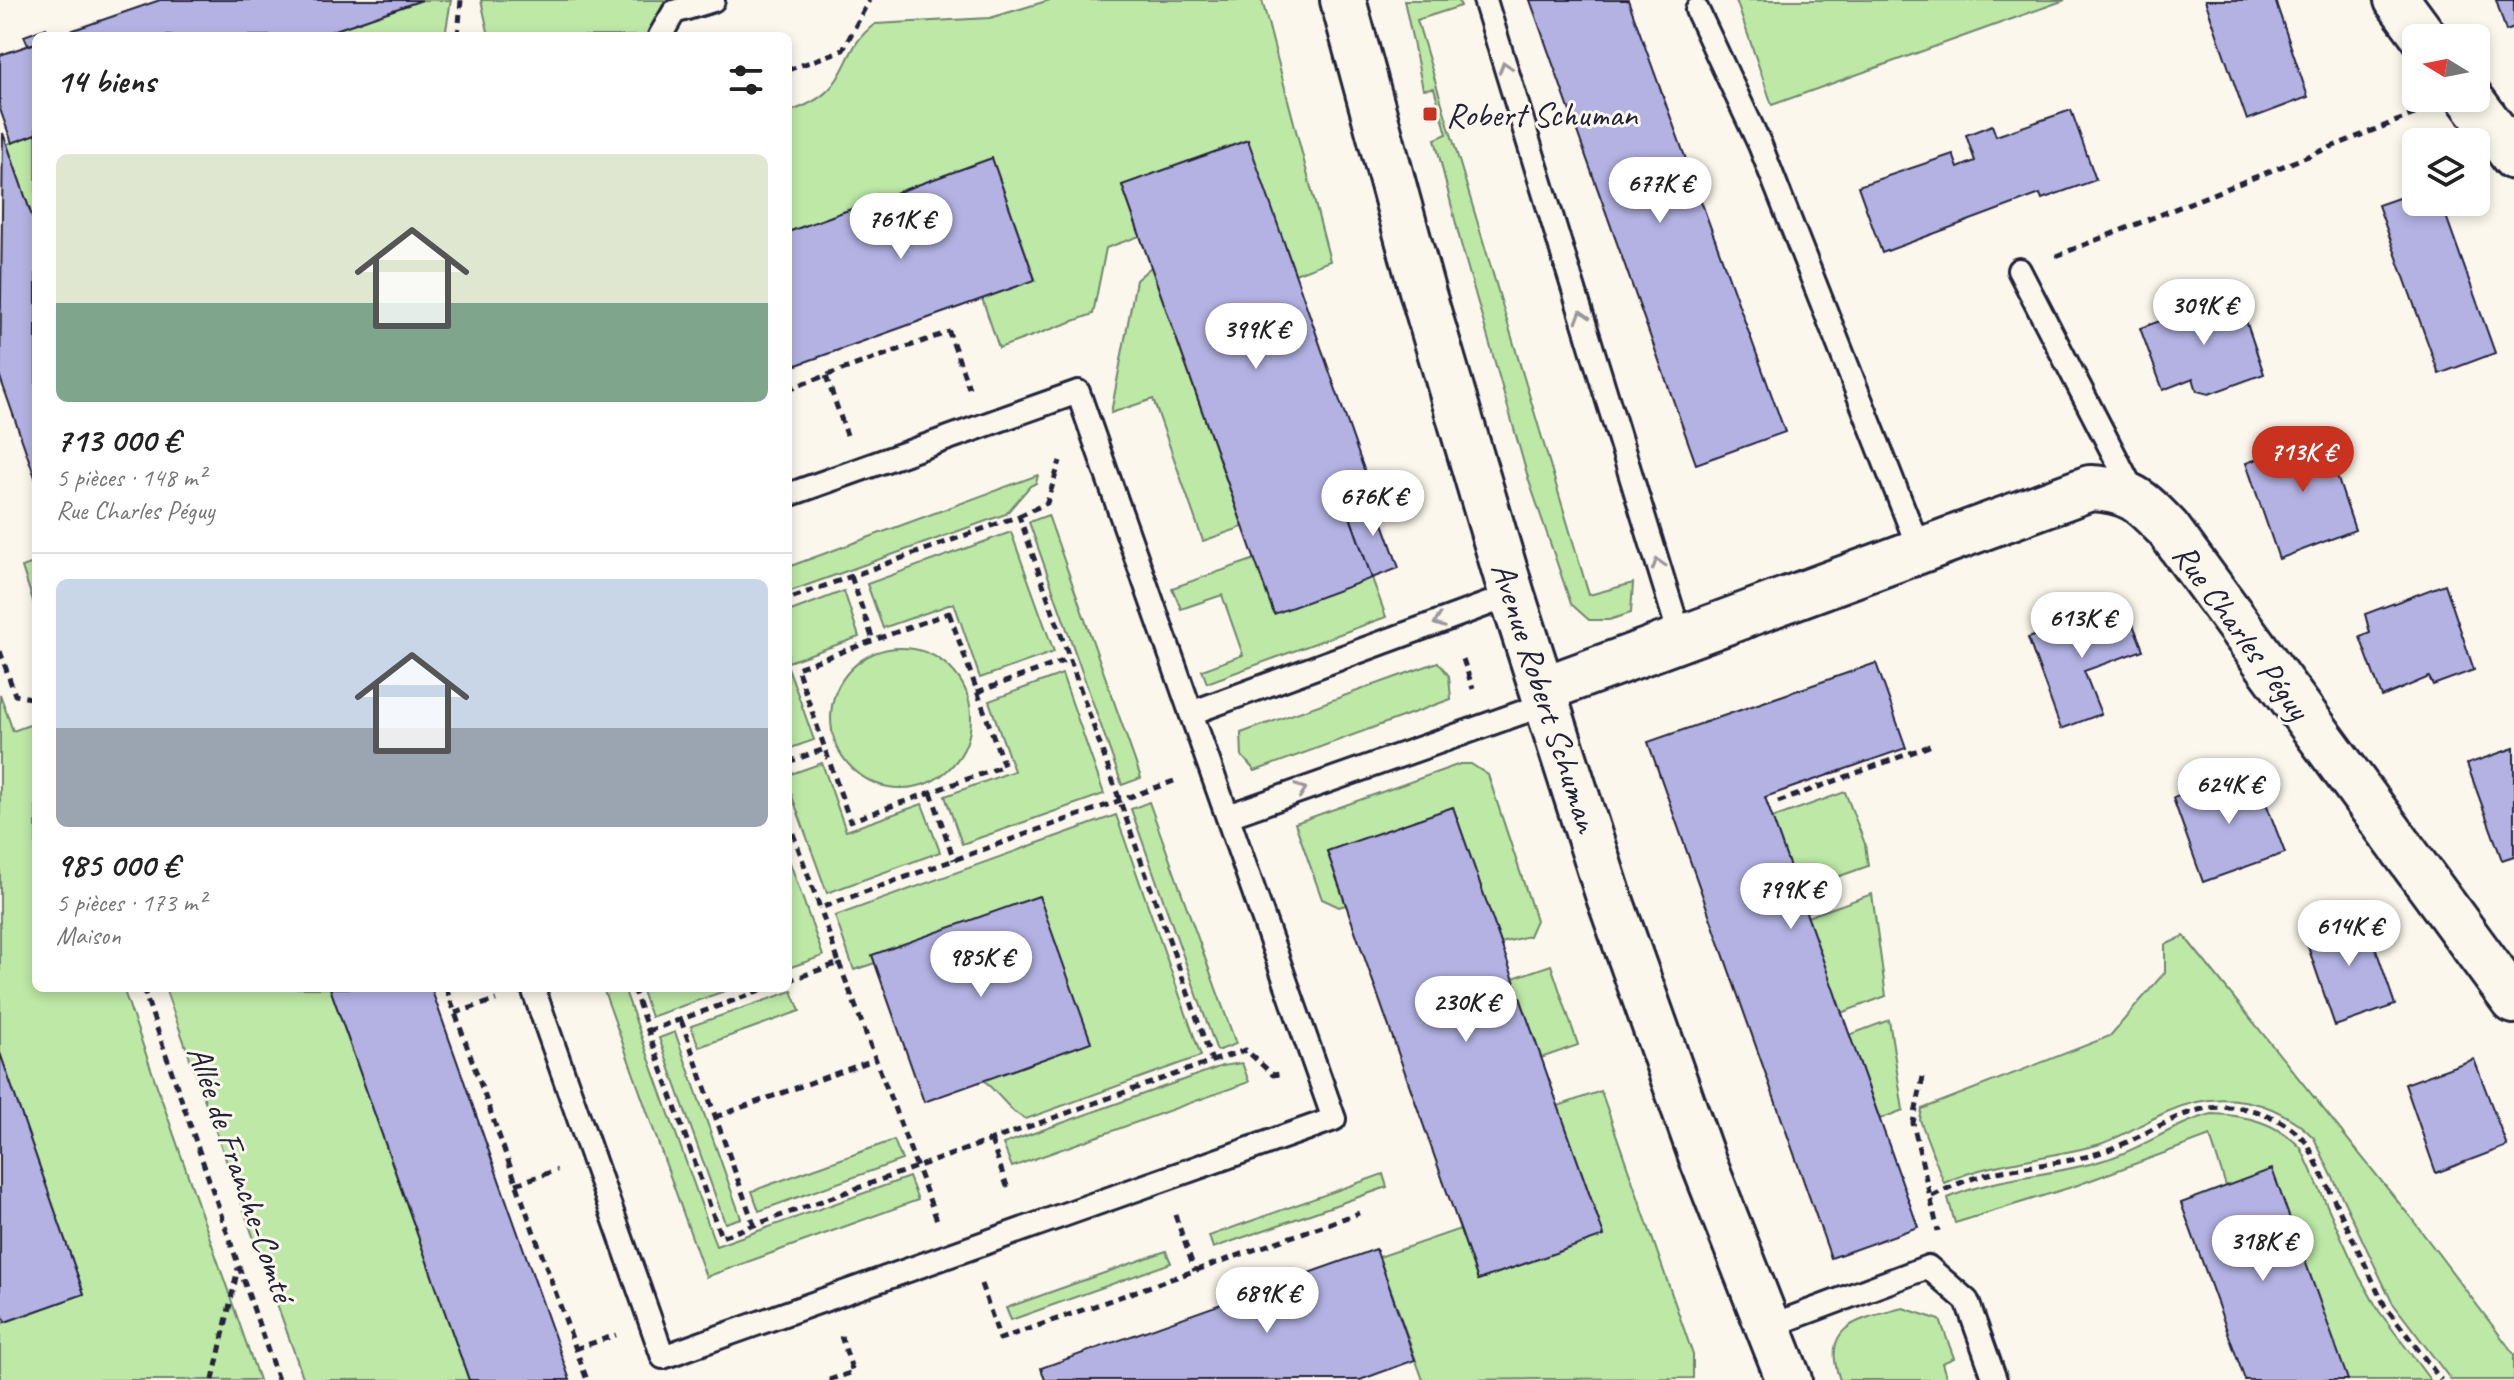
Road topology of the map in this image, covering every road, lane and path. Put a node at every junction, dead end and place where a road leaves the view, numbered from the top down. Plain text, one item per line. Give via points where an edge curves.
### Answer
1 (461, 0) edge
2 (713, 0) edge
3 (869, 0) edge
4 (1343, 0) edge
5 (1485, 0) edge
6 (2397, 0) edge
7 (1697, 10) dead end
8 (2415, 24) edge
9 (458, 32) edge
10 (662, 32) edge
11 (792, 69) edge
12 (2418, 112) edge
13 (2480, 112) edge
14 (2514, 157) edge
15 (2049, 259) dead end
16 (2019, 270) dead end
17 (826, 376) junction
18 (792, 388) edge
19 (983, 427) junction
20 (1095, 440) junction
21 (859, 470) junction
22 (792, 494) edge
23 (2136, 496) junction
24 (1019, 516) junction
25 (1920, 551) junction
26 (851, 576) junction
27 (1512, 595) junction
28 (792, 598) edge
29 (1681, 639) junction
30 (873, 640) junction
31 (0, 651) edge
32 (1069, 659) junction
33 (1463, 659) dead end
34 (977, 692) junction
35 (1474, 692) dead end
36 (1546, 696) junction
37 (32, 698) edge
38 (1191, 713) junction
39 (1932, 745) dead end
40 (825, 748) junction
41 (792, 760) edge
42 (1211, 768) junction
43 (931, 792) junction
44 (1119, 801) junction
45 (1778, 802) dead end
46 (1228, 816) junction
47 (792, 831) edge
48 (954, 860) junction
49 (820, 908) junction
50 (839, 963) junction
51 (792, 980) edge
52 (144, 992) edge
53 (447, 992) edge
54 (534, 992) edge
55 (634, 992) edge
56 (758, 992) edge
57 (2514, 1001) edge
58 (681, 1020) junction
59 (648, 1031) junction
60 (876, 1059) junction
61 (1212, 1061) junction
62 (1315, 1064) junction
63 (1923, 1077) dead end
64 (715, 1117) junction
65 (991, 1140) junction
66 (916, 1166) junction
67 (1162, 1180) junction
68 (1932, 1196) junction
69 (1359, 1213) dead end
70 (754, 1225) junction
71 (1023, 1230) junction
72 (959, 1252) junction
73 (238, 1266) junction
74 (1928, 1267) junction
75 (1195, 1271) junction
76 (829, 1299) junction
77 (1770, 1326) junction
78 (213, 1380) edge
79 (278, 1380) edge
80 (587, 1380) edge
81 (829, 1380) edge
82 (1789, 1380) edge
83 (1995, 1380) edge
84 (2441, 1380) edge

1 - 9 path
2 - 10 lane via 674,12
3 - 11 path via 843,50
4 - 27 street, Avenue Robert Schuman
29 -> 5 lane
6 - 8 street
7 - 25 lane via 1760,145
12 - 15 path
13 - 14 street
16 - 23 lane, Rue Charles Péguy
17 - 18 path
17 - 19 path via 949,332
17 - 21 path
19 - 20 lane via 1078,392
19 - 21 lane
20 - 24 path via 1063,453 1047,503
20 - 38 lane
21 - 22 lane
23 - 25 street via 2090,488
23 - 57 street, Rue Charles Péguy via 2168,529
24 - 26 path
24 - 32 path
25 - 29 street
26 - 28 path
26 - 30 path
27 - 36 street, Avenue Robert Schuman
27 -> 38 lane
29 - 36 street
30 - 34 path via 949,613
30 - 40 path via 797,668
31 - 37 path via 15,695
32 - 34 path
32 - 44 path
33 - 35 path
34 - 43 path via 1004,766
46 -> 36 lane
36 - 77 street, Avenue Robert Schuman via 1613,909 1703,1161
38 - 42 lane
39 - 45 path
40 - 41 path
40 - 43 path via 850,821
42 - 44 path
42 - 46 lane
43 - 48 path
44 - 48 path
44 - 61 path
46 - 62 lane
47 - 49 path
48 - 49 path
49 - 50 path
50 - 51 path
50 - 60 path
52 - 73 path, Allée de Franche-Comté
53 - 80 path
54 - 76 lane via 663,1357
55 - 59 path
56 - 58 path
58 - 59 path
58 - 64 path
59 - 70 path via 721,1237
60 - 64 path
60 - 66 path
61 - 62 path via 1246,1050 1273,1075
61 - 65 path
62 - 67 lane via 1334,1119
63 - 68 path via 1913,1123
64 - 70 path
65 - 66 path
65 - 71 path
66 - 70 path
66 - 72 path
67 - 71 lane
67 - 75 path
68 - 74 path via 1939,1226
68 - 84 path via 1972,1178 2105,1152 2192,1110 2228,1106 2267,1114 2292,1127 2312,1151 2385,1306
69 - 75 path
71 - 72 lane
72 - 75 path via 1000,1339
72 - 76 lane
73 - 78 path
73 - 79 path, Allée de Franche-Comté
74 - 77 lane
74 - 83 lane via 1967,1301
76 - 81 path via 853,1372
77 - 82 street, Avenue Robert Schuman

